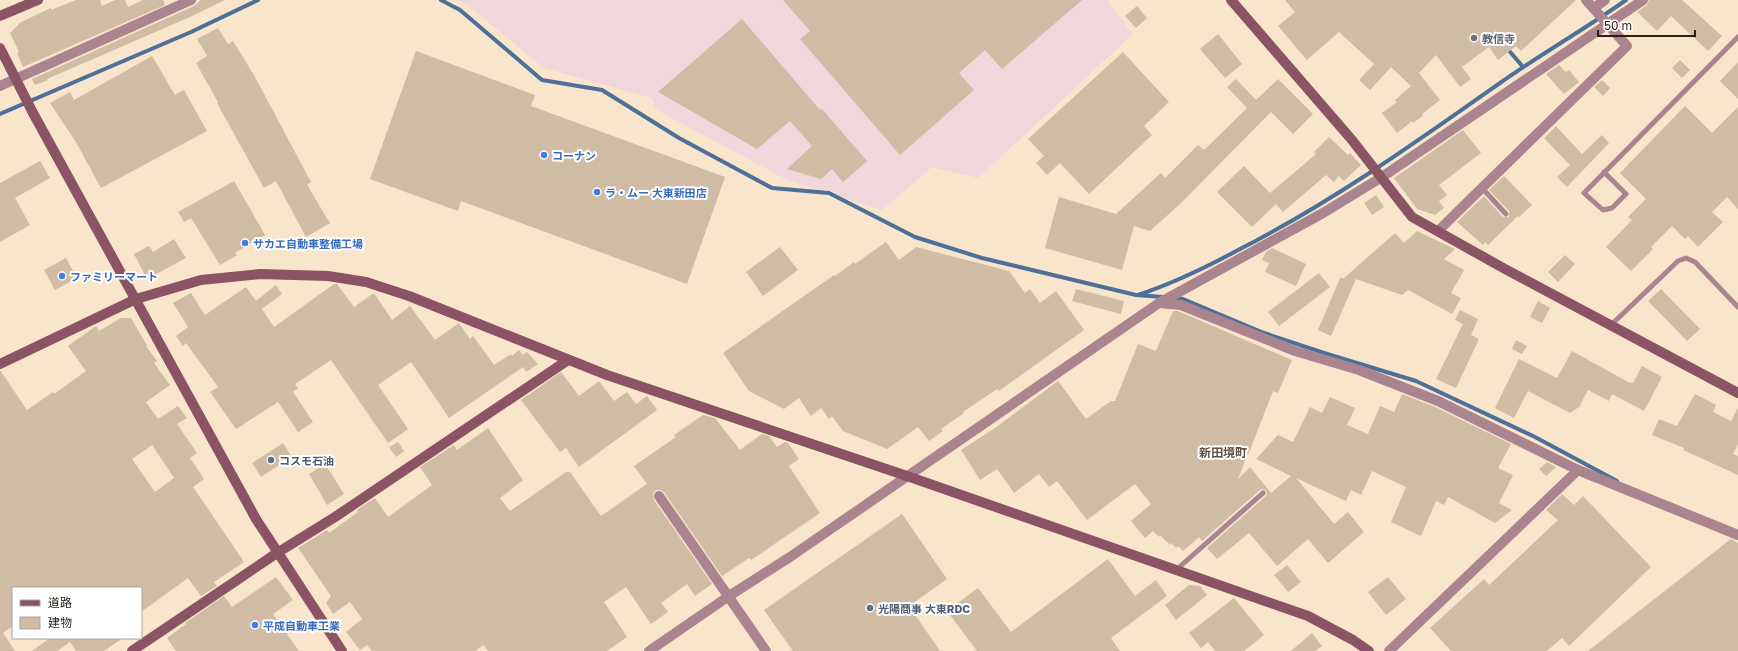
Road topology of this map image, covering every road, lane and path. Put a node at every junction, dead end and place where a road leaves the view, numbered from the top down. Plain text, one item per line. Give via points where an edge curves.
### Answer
1 (38, 0) edge
2 (191, 0) edge
3 (1231, 0) edge
4 (1586, 0) edge
5 (1605, 0) edge
6 (1643, 0) edge
7 (1594, 8) junction
8 (0, 16) edge
9 (1608, 25) junction
10 (1738, 37) edge
11 (0, 48) edge
12 (16, 79) junction
13 (0, 86) edge
14 (1604, 172) junction
15 (1382, 177) junction
16 (1482, 188) junction
17 (1506, 214) dead end
18 (1438, 231) junction
19 (136, 299) junction
20 (1159, 303) junction
21 (1738, 307) edge
22 (1611, 325) junction
23 (568, 360) junction
24 (0, 364) edge
25 (1738, 393) edge
26 (1578, 470) junction
27 (907, 476) junction
28 (1263, 493) dead end
29 (659, 496) dead end
30 (1738, 535) edge
31 (277, 553) junction
32 (1176, 570) junction
33 (729, 596) junction
34 (132, 651) edge
35 (342, 651) edge
36 (649, 651) edge
37 (766, 651) edge
38 (1369, 651) edge
39 (1390, 651) edge

1 - 8 street
2 - 12 street
3 - 15 street
4 - 7 street
5 - 7 street
6 - 9 street
7 - 9 street
9 - 15 street
9 - 16 street via 1627,46
10 - 14 lane
11 - 12 street
12 - 13 street
12 - 19 street
14 - 14 lane via 1626,194 1612,208 1603,210 1584,193
15 - 18 street via 1412,217
15 - 20 street via 1323,213
16 - 17 lane
16 - 18 street
18 - 22 street
19 - 23 street via 201,280 260,274 328,276 366,282 409,296
19 - 24 street
19 - 31 street
20 - 26 street via 1181,305 1295,351 1359,370 1438,401
20 - 27 street
21 - 22 lane via 1695,262 1686,258 1678,260
22 - 25 street
23 - 27 street
23 - 31 street via 335,518
26 - 30 street
26 - 39 street
27 - 32 street
27 - 33 street
28 - 32 lane
29 - 33 street
31 - 34 street
31 - 35 street
32 - 38 street via 1308,616
33 - 36 street
33 - 37 street

